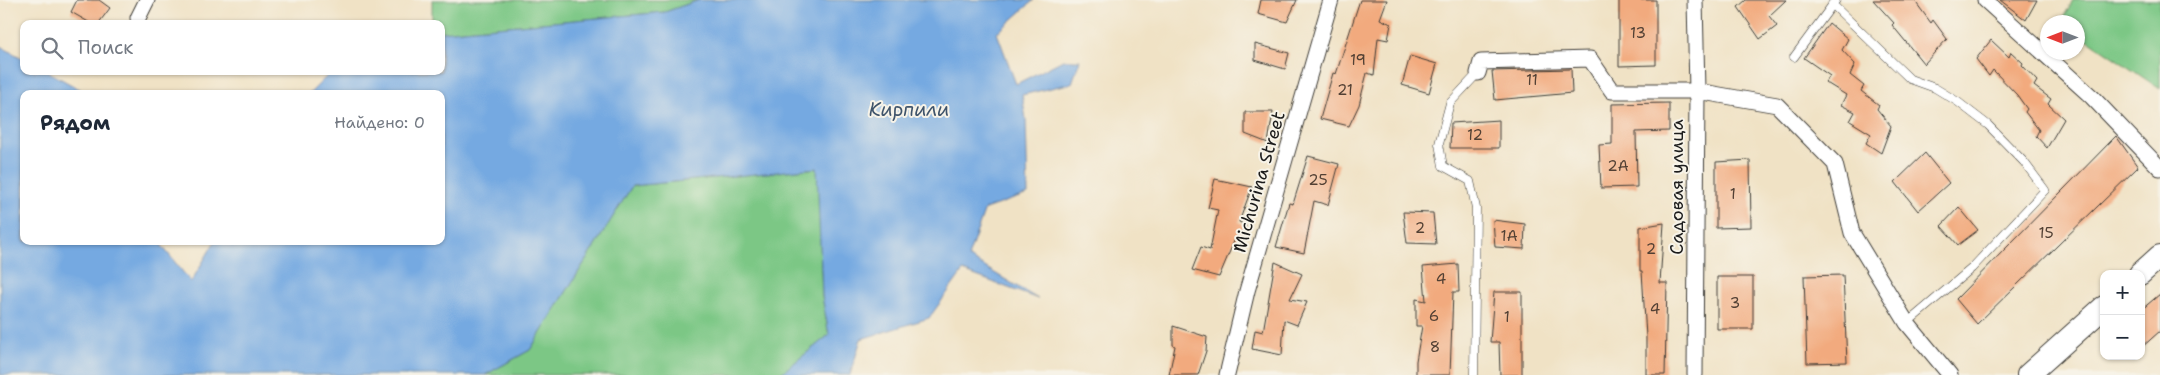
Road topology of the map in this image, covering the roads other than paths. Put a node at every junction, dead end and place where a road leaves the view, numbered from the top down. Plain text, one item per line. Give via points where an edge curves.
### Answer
1 (147, 0) edge
2 (1331, 0) edge
3 (1695, 0) edge
4 (1985, 0) edge
5 (1834, 2) edge
6 (138, 18) dead end
7 (1794, 57) dead end
8 (1478, 73) joint
9 (1696, 91) junction
10 (2160, 168) edge
11 (2160, 256) edge
12 (2144, 270) edge
13 (2100, 311) edge
14 (1907, 323) junction
15 (1227, 375) edge
16 (1474, 375) edge
17 (1695, 375) edge
18 (1950, 375) edge
19 (2028, 375) edge

1 - 6 street
2 - 15 street, Michurina Street via 1247,290
3 - 9 street, Садовая улица
4 - 10 street via 2092,98
5 - 7 lane
5 - 14 lane via 1910,79 1958,102 1988,125 2024,162 2045,190 1972,268
8 - 9 street via 1481,62 1590,59 1612,91
8 - 16 lane via 1450,103 1439,144 1443,166 1470,181 1476,208
9 - 14 street via 1777,105 1834,164 1852,233
9 - 17 street, Садовая улица
11 - 12 street
13 - 19 street
14 - 18 street

